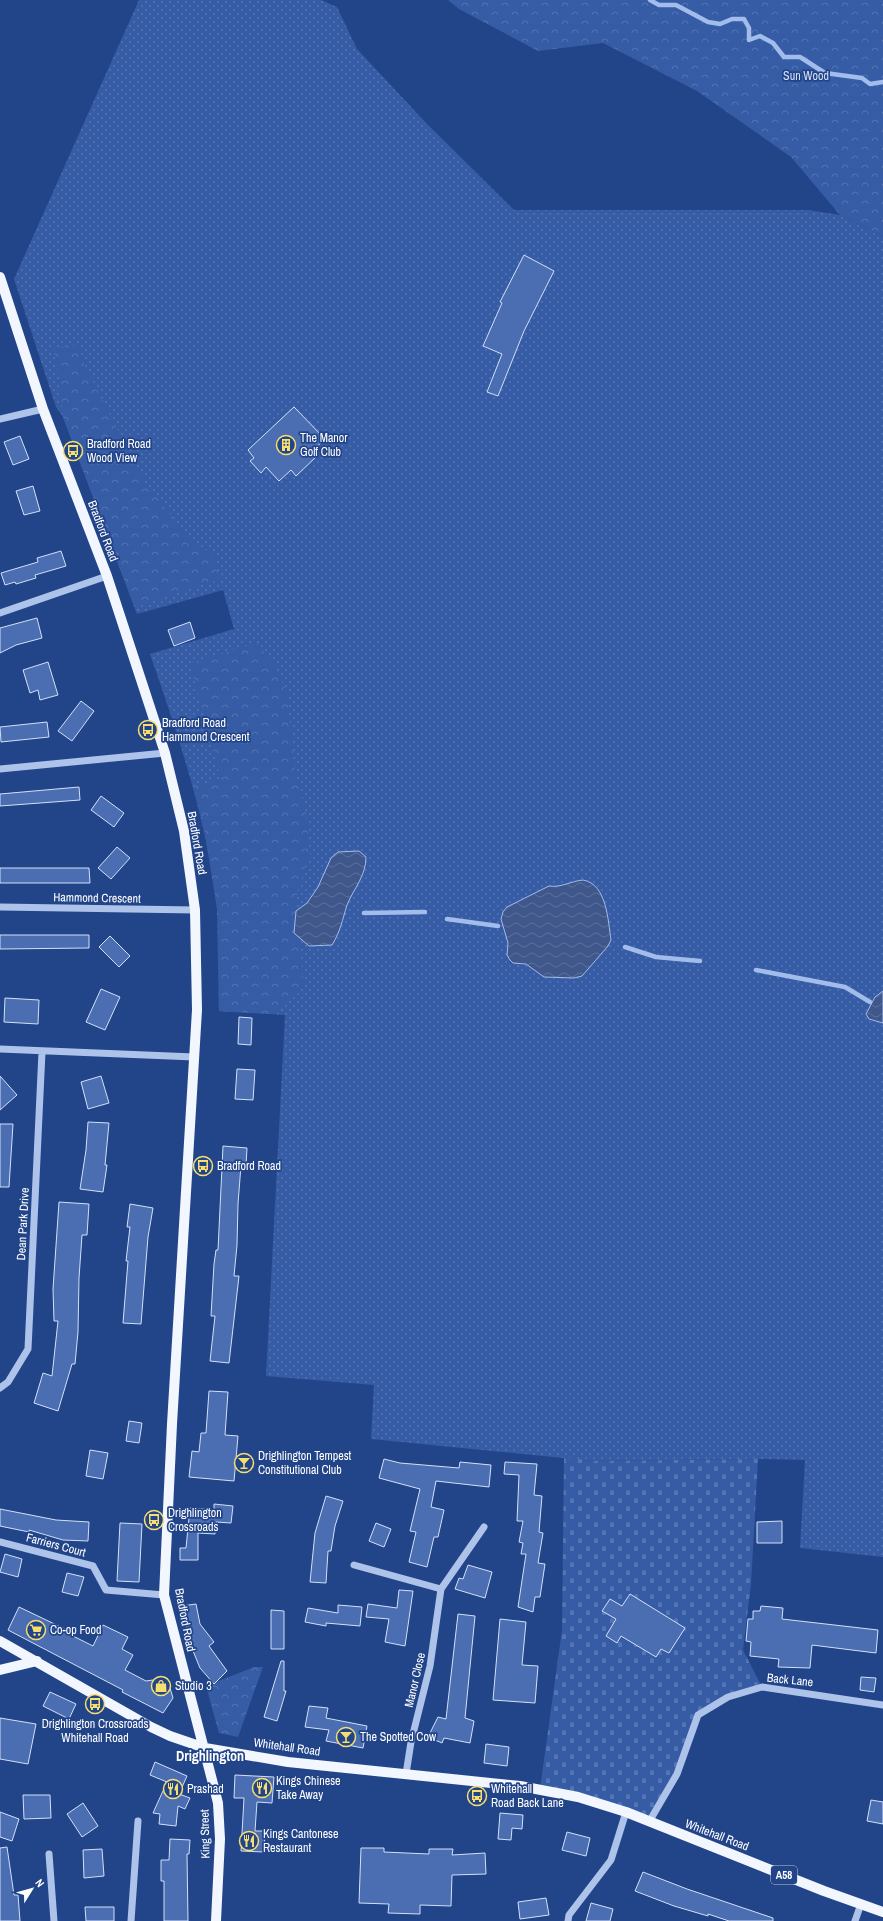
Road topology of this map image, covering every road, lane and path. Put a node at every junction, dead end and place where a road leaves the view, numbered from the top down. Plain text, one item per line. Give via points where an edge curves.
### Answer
1 (0, 277) edge
2 (43, 409) junction
3 (0, 419) edge
4 (107, 576) junction
5 (0, 613) edge
6 (165, 753) junction
7 (0, 769) edge
8 (0, 907) edge
9 (195, 910) junction
10 (0, 1049) edge
11 (42, 1052) junction
12 (194, 1057) junction
13 (0, 1388) edge
14 (484, 1527) dead end
15 (0, 1542) edge
16 (354, 1565) dead end
17 (441, 1589) junction
18 (164, 1595) junction
19 (0, 1641) edge
20 (37, 1662) junction
21 (0, 1670) edge
22 (883, 1705) edge
23 (205, 1748) junction
24 (406, 1774) junction
25 (626, 1812) junction
26 (138, 1821) dead end
27 (649, 1822) junction
28 (49, 1854) dead end
29 (861, 1904) junction
30 (883, 1912) edge
31 (54, 1921) edge
32 (131, 1921) edge
33 (216, 1921) edge
34 (568, 1921) edge
35 (855, 1921) edge

1 - 2 main road, Bradford Road
2 - 3 street
2 - 4 main road, Bradford Road
4 - 5 street
4 - 6 main road, Bradford Road
6 - 7 street
6 - 9 main road, Bradford Road via 184,831
8 - 9 street, Hammond Crescent
9 - 12 main road, Bradford Road via 197,1010
10 - 11 street
11 - 12 street
11 - 13 street, Dean Park Drive via 28,1349 8,1382
12 - 18 main road, Bradford Road
14 - 17 street, Manor Close
15 - 18 street, Farriers Court via 93,1566 106,1590
16 - 17 street
17 - 24 street, Manor Close via 430,1666 411,1742
18 - 23 main road, Bradford Road
19 - 20 main road, Whitehall Road
20 - 21 main road
20 - 23 main road, Whitehall Road via 151,1727
22 - 27 street, Back Lane via 762,1687 728,1697 698,1715 677,1774
23 - 24 main road, Whitehall Road via 288,1762
23 - 33 main road, King Street via 219,1812
24 - 25 main road, Whitehall Road / A58 via 540,1789 578,1797
25 - 27 main road, Whitehall Road / A58
25 - 34 street via 611,1860 569,1916
26 - 32 street
27 - 29 main road, Whitehall Road / A58
28 - 31 street
29 - 30 main road, Whitehall Road / A58
29 - 35 street

